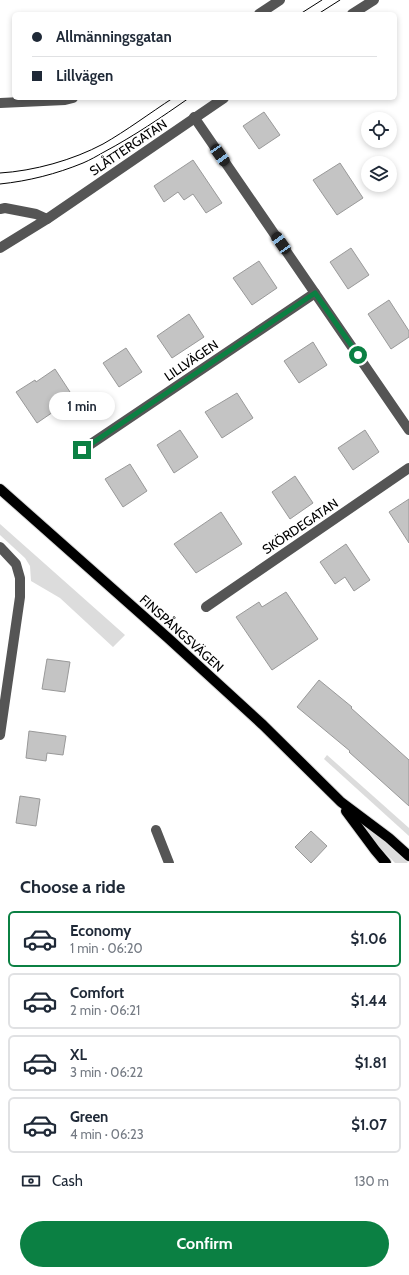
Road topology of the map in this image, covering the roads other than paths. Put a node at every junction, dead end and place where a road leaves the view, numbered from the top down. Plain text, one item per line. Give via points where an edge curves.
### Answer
1 (280, 0) edge
2 (374, 0) edge
3 (262, 12) edge
4 (355, 12) edge
5 (65, 100) edge
6 (221, 100) edge
7 (0, 104) edge
8 (194, 117) junction
9 (0, 209) edge
10 (47, 218) junction
11 (0, 248) edge
12 (315, 293) junction
13 (409, 430) edge
14 (82, 450) dead end
15 (409, 468) edge
16 (0, 489) edge
17 (0, 547) edge
18 (206, 607) dead end
19 (0, 735) edge
20 (341, 802) junction
21 (156, 830) dead end
22 (409, 856) edge
23 (169, 863) edge
24 (386, 863) edge

1 - 3 street
2 - 4 street
5 - 7 street
6 - 8 street, SLÅTTERGATAN
8 - 10 street, SLÅTTERGATAN
8 - 12 street
9 - 10 street
10 - 11 street, SLÅTTERGATAN
12 - 13 street
12 - 14 street, LILLVÄGEN
15 - 18 street, SKÖRDEGATAN
16 - 20 main road, FINSPÅNGSVÄGEN via 263,725
17 - 19 street via 16,564 20,578 20,597
20 - 22 main road, FINSPÅNGSVÄGEN
20 - 24 main road, FINSPÅNGSVÄGEN
21 - 23 street

